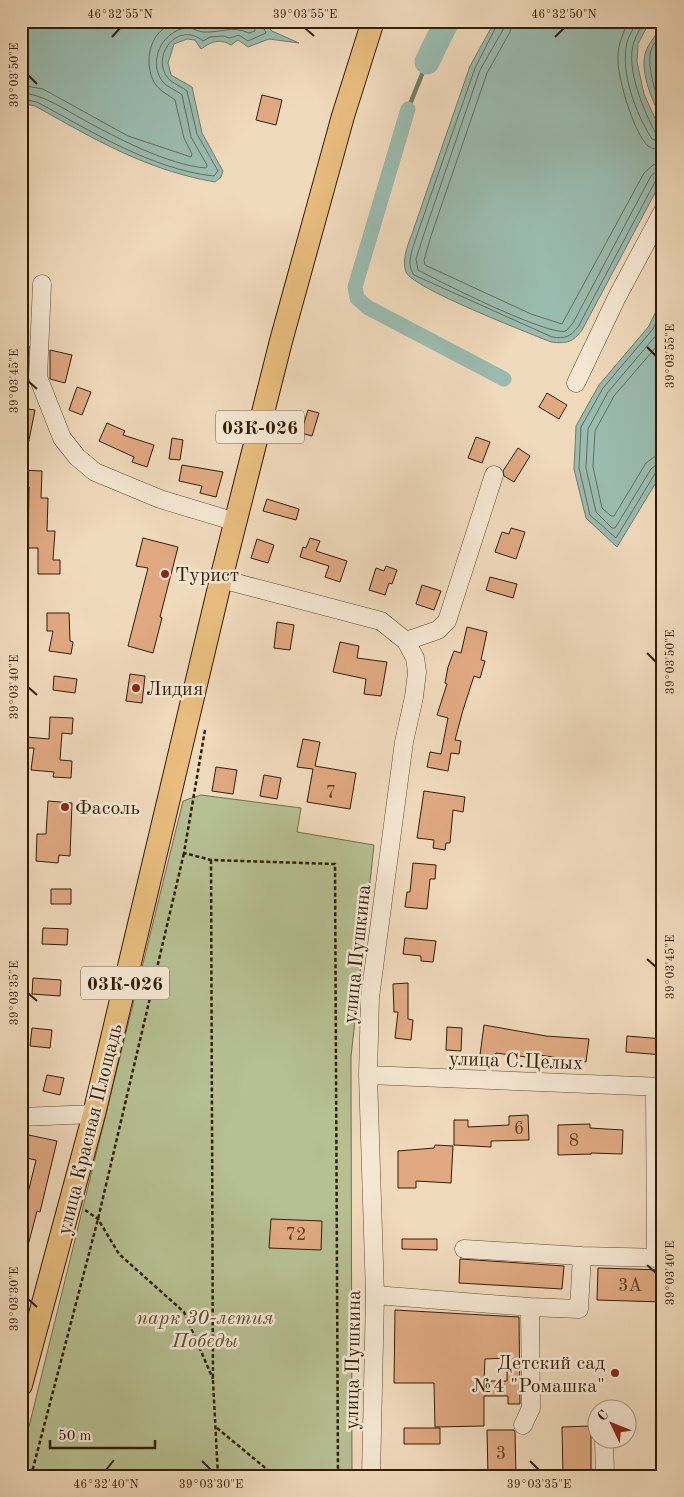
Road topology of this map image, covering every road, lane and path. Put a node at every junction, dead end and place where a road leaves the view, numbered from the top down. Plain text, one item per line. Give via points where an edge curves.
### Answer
1 (372, 21) edge
2 (663, 211) edge
3 (42, 284) dead end
4 (576, 383) dead end
5 (494, 475) dead end
6 (236, 522) junction
7 (221, 579) junction
8 (406, 641) junction
9 (206, 727) dead end
10 (184, 853) junction
11 (211, 860) junction
12 (368, 1075) junction
13 (659, 1087) edge
14 (94, 1114) junction
15 (21, 1117) edge
16 (71, 1199) junction
17 (98, 1219) junction
18 (464, 1249) dead end
19 (582, 1256) junction
20 (660, 1258) edge
21 (375, 1295) junction
22 (530, 1307) junction
23 (213, 1381) junction
24 (21, 1385) edge
25 (524, 1425) dead end
26 (216, 1427) junction
27 (604, 1450) edge
28 (31, 1476) edge
29 (218, 1476) edge
30 (276, 1476) edge
31 (338, 1476) edge
32 (371, 1476) edge
33 (605, 1476) edge

1 - 6 main road, улица Красная Площадь / 03К-026 via 300,276
2 - 4 street via 617,296
3 - 6 street via 38,378 62,438 95,472 160,499
5 - 8 street via 447,621 438,630
6 - 7 main road, улица Красная Площадь / 03К-026
7 - 8 street via 381,621
7 - 14 main road, улица Красная Площадь / 03К-026
8 - 12 street, улица Пушкина via 415,658 417,672 404,742 370,997
9 - 10 path
10 - 11 path
10 - 17 path
11 - 23 path
11 - 31 path via 335,864
12 - 13 street, улица С.Целых
12 - 21 street, улица Пушкина
13 - 20 street
14 - 15 street
14 - 16 main road, улица Красная Площадь / 03К-026
16 - 17 path
16 - 24 main road, улица Красная Площадь / 03К-026
17 - 23 path via 118,1254 184,1312
17 - 28 path
18 - 19 street
19 - 20 street
19 - 22 street via 580,1309
21 - 22 street
21 - 32 street, улица Пушкина
22 - 25 street via 531,1408
23 - 26 path
26 - 29 path
26 - 30 path
27 - 33 street

